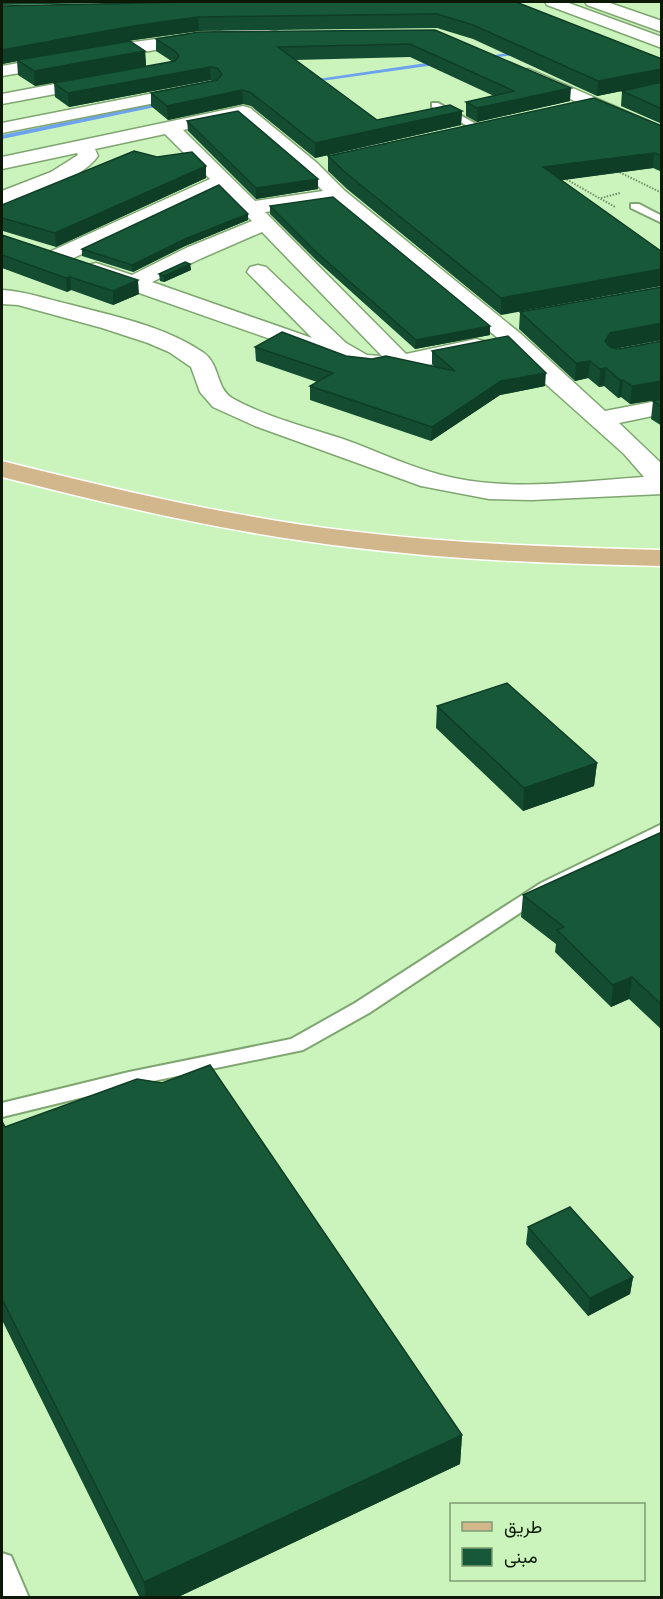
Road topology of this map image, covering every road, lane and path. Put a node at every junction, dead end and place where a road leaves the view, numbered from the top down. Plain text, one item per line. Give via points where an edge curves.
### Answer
1 (553, 2) edge
2 (593, 2) edge
3 (289, 5) edge
4 (655, 8) dead end
5 (625, 14) junction
6 (597, 18) junction
7 (662, 27) edge
8 (138, 29) edge
9 (213, 37) junction
10 (287, 37) edge
11 (163, 43) junction
12 (662, 43) edge
13 (134, 47) junction
14 (156, 62) edge
15 (509, 65) edge
16 (2, 72) edge
17 (179, 74) edge
18 (111, 79) edge
19 (30, 92) junction
20 (628, 97) edge
21 (227, 98) edge
22 (2, 99) edge
23 (435, 105) dead end
24 (596, 105) junction
25 (243, 112) junction
26 (561, 112) edge
27 (69, 116) junction
28 (504, 125) edge
29 (2, 128) edge
30 (170, 128) junction
31 (482, 130) junction
32 (662, 134) edge
33 (459, 135) edge
34 (84, 146) junction
35 (333, 162) edge
36 (2, 163) edge
37 (310, 167) junction
38 (610, 168) edge
39 (555, 174) edge
40 (223, 180) junction
41 (662, 193) edge
42 (338, 195) junction
43 (2, 198) edge
44 (635, 206) dead end
45 (250, 208) junction
46 (621, 211) dead end
47 (662, 220) edge
48 (266, 223) junction
49 (35, 250) edge
50 (57, 257) junction
51 (258, 272) dead end
52 (128, 280) junction
53 (2, 297) edge
54 (57, 309) junction
55 (528, 319) edge
56 (504, 332) junction
57 (400, 361) junction
58 (363, 362) junction
59 (662, 407) edge
60 (601, 419) junction
61 (2, 469) edge
62 (661, 485) edge
63 (662, 558) edge
64 (662, 829) edge
65 (2, 1110) edge
66 (2, 1564) edge
67 (17, 1598) edge

1 - 6 street
2 - 5 street
3 - 9 street via 292,16 286,20
4 - 5 street
5 - 6 street
5 - 7 street
6 - 12 street
8 - 11 street
9 - 10 street
9 - 11 street
11 - 13 street
13 - 14 street
13 - 16 street
15 - 24 street
16 - 19 street
17 - 27 street via 211,87
18 - 19 street
19 - 22 street
19 - 27 street
20 - 24 street
21 - 25 street
23 - 31 lane
24 - 26 street
24 - 32 street
25 - 30 street
25 - 37 street
27 - 29 street
28 - 31 street
30 - 34 street
30 - 40 street
31 - 33 street
34 - 36 street
34 - 43 street via 88,156 79,165
35 - 37 street
37 - 42 street
38 - 41 path
39 - 46 path
40 - 45 street
40 - 50 street
42 - 45 street
42 - 56 street
44 - 47 lane
45 - 48 street
48 - 52 street
48 - 57 street
49 - 50 street
50 - 52 street
51 - 58 street via 339,350
52 - 54 street
52 - 58 street via 347,360
53 - 54 street
54 - 62 street via 154,337 178,348 204,366 207,385 219,400 247,414 424,478 488,491
55 - 56 street
56 - 57 street
56 - 60 street
57 - 58 street
59 - 60 street
60 - 62 street via 652,469
61 - 63 main road via 193,515 305,533 501,552
64 - 65 lane via 547,886 362,1008 296,1045 129,1078
66 - 67 lane

